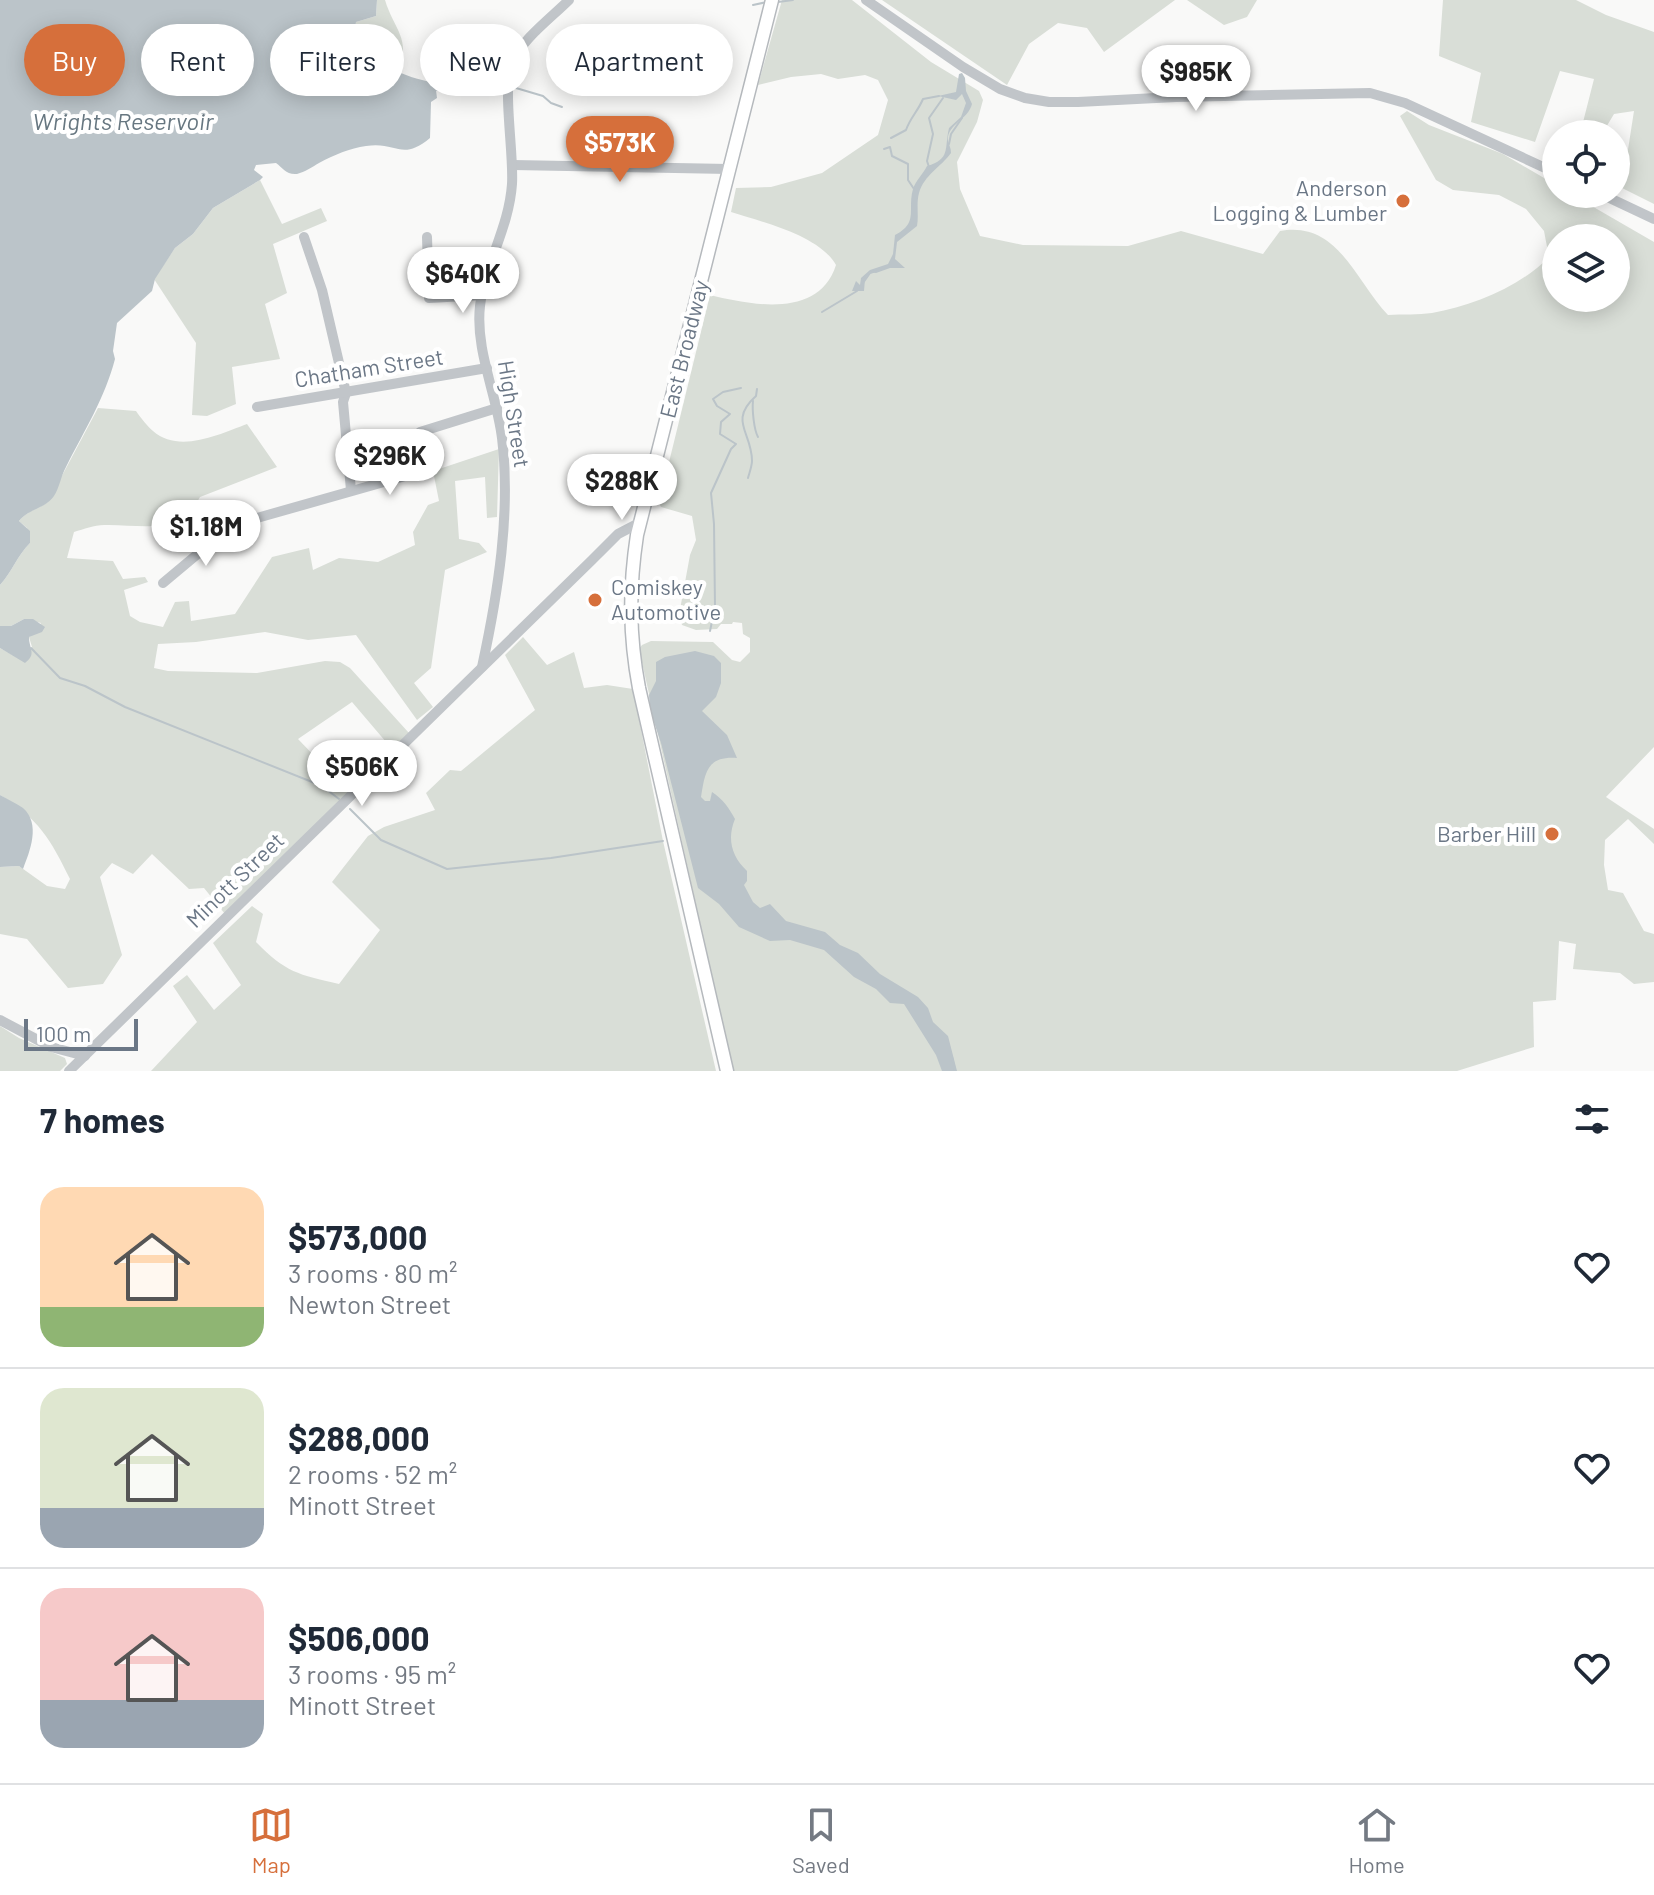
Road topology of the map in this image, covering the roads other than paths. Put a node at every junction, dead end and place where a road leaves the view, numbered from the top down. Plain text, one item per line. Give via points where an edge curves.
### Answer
1 (569, 0) edge
2 (866, 0) edge
3 (771, 3) edge
4 (513, 165) junction
5 (1542, 167) edge
6 (729, 169) junction
7 (1630, 208) edge
8 (1654, 219) edge
9 (304, 237) dead end
10 (427, 237) dead end
11 (482, 295) junction
12 (487, 368) junction
13 (346, 393) junction
14 (257, 407) dead end
15 (497, 408) junction
16 (351, 490) junction
17 (641, 522) junction
18 (163, 583) dead end
19 (482, 669) junction
20 (0, 1020) edge
21 (85, 1056) junction
22 (69, 1071) edge
23 (727, 1071) edge

1 - 4 street, High Street via 512,61 508,88
2 - 5 street via 963,67 1025,98 1078,102 1370,93 1405,103
3 - 6 main road, East Broadway
4 - 6 street
4 - 11 street, High Street via 507,219
6 - 17 main road, East Broadway
7 - 8 street
9 - 13 street
10 - 11 street via 429,298
11 - 12 street, High Street via 480,325
12 - 13 street, Chatham Street
12 - 15 street, High Street
13 - 14 street, Chatham Street
13 - 16 street
15 - 16 street via 420,432 426,470
15 - 19 street, High Street via 504,507
16 - 18 street via 243,522
17 - 19 street, Minott Street via 618,534
17 - 23 main road, East Broadway via 629,602 632,655
19 - 21 street, Minott Street
20 - 21 street via 51,1047
21 - 22 street, Minott Street

